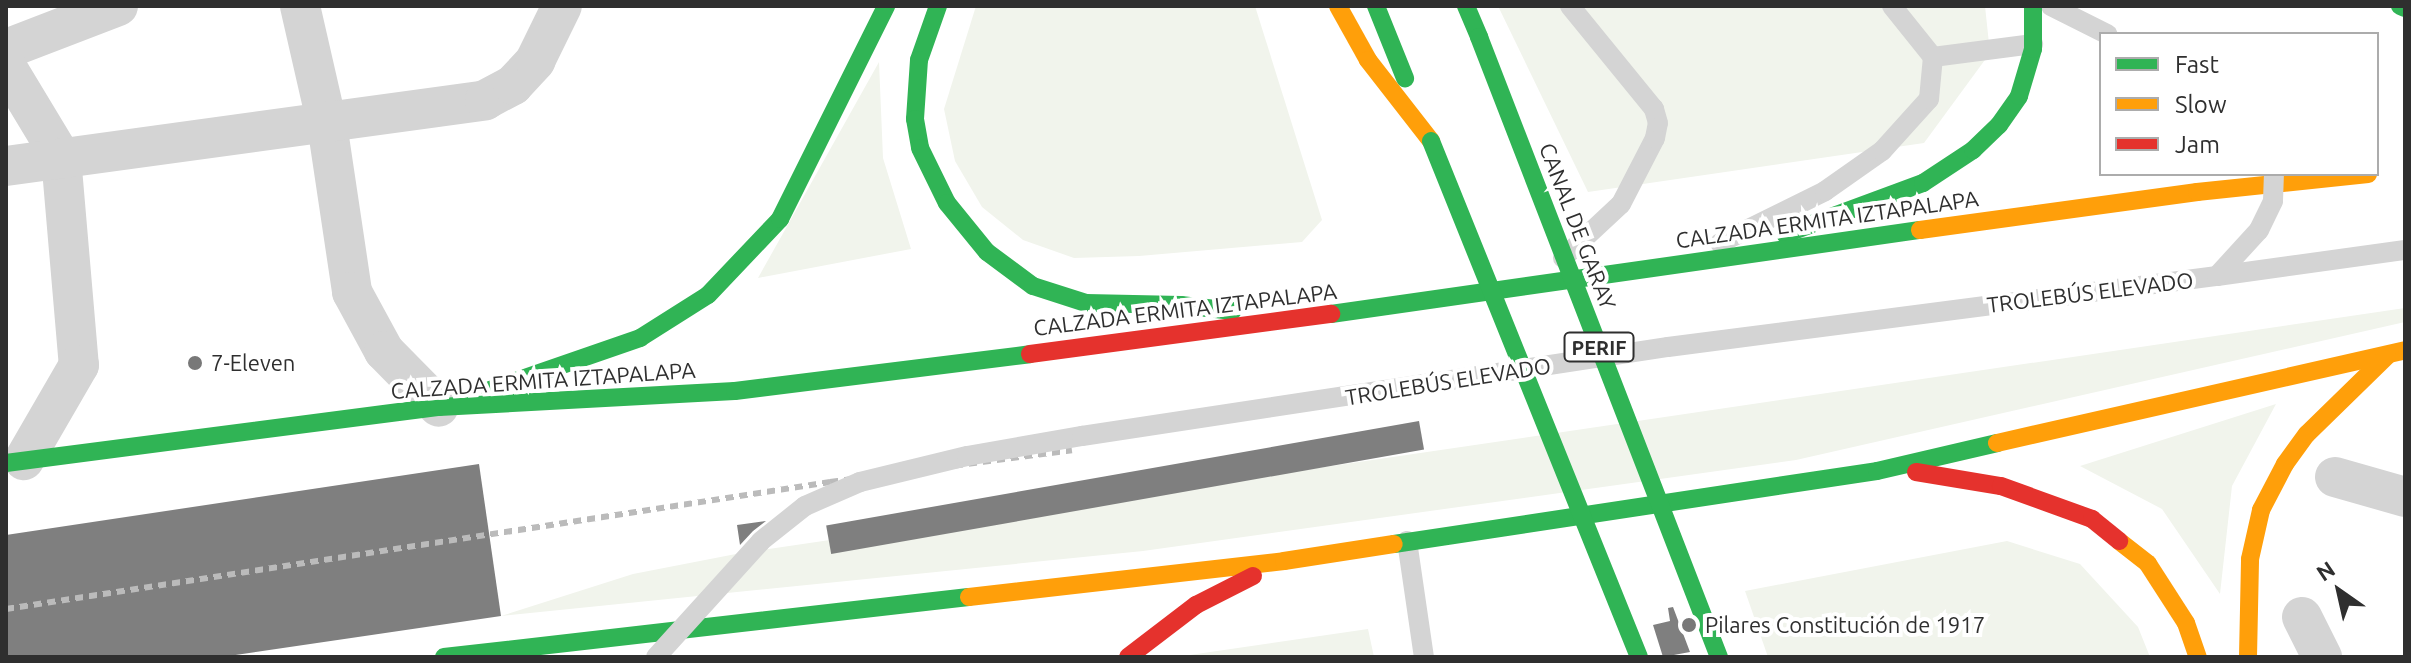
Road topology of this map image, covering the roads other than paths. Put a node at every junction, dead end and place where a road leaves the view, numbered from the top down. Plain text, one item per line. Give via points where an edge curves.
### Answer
1 (118, 6) edge
2 (300, 6) edge
3 (561, 6) edge
4 (886, 6) edge
5 (938, 6) edge
6 (1338, 6) edge
7 (1376, 6) edge
8 (1467, 6) edge
9 (1570, 6) edge
10 (1892, 6) edge
11 (2033, 6) edge
12 (2051, 6) edge
13 (2103, 32) edge
14 (2033, 44) junction
15 (6, 49) edge
16 (1933, 57) junction
17 (6, 66) edge
18 (327, 124) junction
19 (1431, 141) junction
20 (61, 157) junction
21 (6, 166) edge
22 (2274, 176) edge
23 (2349, 176) edge
24 (2405, 250) edge
25 (1748, 254) junction
26 (1682, 262) junction
27 (2217, 276) junction
28 (1535, 284) junction
29 (1279, 322) junction
30 (2399, 351) edge
31 (439, 407) junction
32 (15, 462) edge
33 (1877, 471) junction
34 (2335, 477) dead end
35 (2405, 497) edge
36 (1407, 541) junction
37 (1284, 561) junction
38 (2302, 617) dead end
39 (444, 657) edge
40 (656, 657) edge
41 (1128, 657) edge
42 (1424, 657) edge
43 (1639, 657) edge
44 (1719, 657) edge
45 (2198, 657) edge
46 (2248, 657) edge
47 (2322, 657) edge

1 - 15 street
2 - 18 street
3 - 18 street via 535,61 513,85 485,100
4 - 31 main road via 780,219 708,295 640,338
5 - 29 main road via 919,60 915,119 920,148 947,203 987,252 1033,286 1071,299 1214,308
6 - 19 main road via 1368,60
7 - 19 main road
8 - 44 main road, CANAL DE GARAY / PERIF, bridge
9 - 28 lane via 1654,109 1658,123 1621,204
10 - 16 lane
11 - 14 main road
12 - 13 lane
14 - 16 lane
14 - 25 main road via 2019,96 1973,150 1923,183 1822,218
16 - 26 lane via 1929,99 1882,151 1825,191
17 - 20 street
18 - 20 street
18 - 31 street via 352,292 384,351
19 - 43 main road, bridge
20 - 21 street
20 - 32 street via 79,365
22 - 27 lane, bridge via 2273,201 2259,230
23 - 25 main road, CALZADA ERMITA IZTAPALAPA
24 - 27 lane, TROLEBÚS ELEVADO
25 - 26 main road, CALZADA ERMITA IZTAPALAPA
26 - 28 main road, CALZADA ERMITA IZTAPALAPA
27 - 40 lane, TROLEBÚS ELEVADO, bridge via 1653,349 1068,439 860,482 805,506 761,541
28 - 29 main road, CALZADA ERMITA IZTAPALAPA
29 - 31 main road, CALZADA ERMITA IZTAPALAPA via 735,391
30 - 33 main road
30 - 46 main road via 2337,401 2307,434 2261,510 2250,559
31 - 32 main road, CALZADA ERMITA IZTAPALAPA
33 - 36 main road
33 - 45 main road via 1919,472 2001,486 2092,519 2148,564 2186,623
34 - 35 street
36 - 37 main road
36 - 42 lane
37 - 39 main road
37 - 41 main road via 1196,605
38 - 47 street

